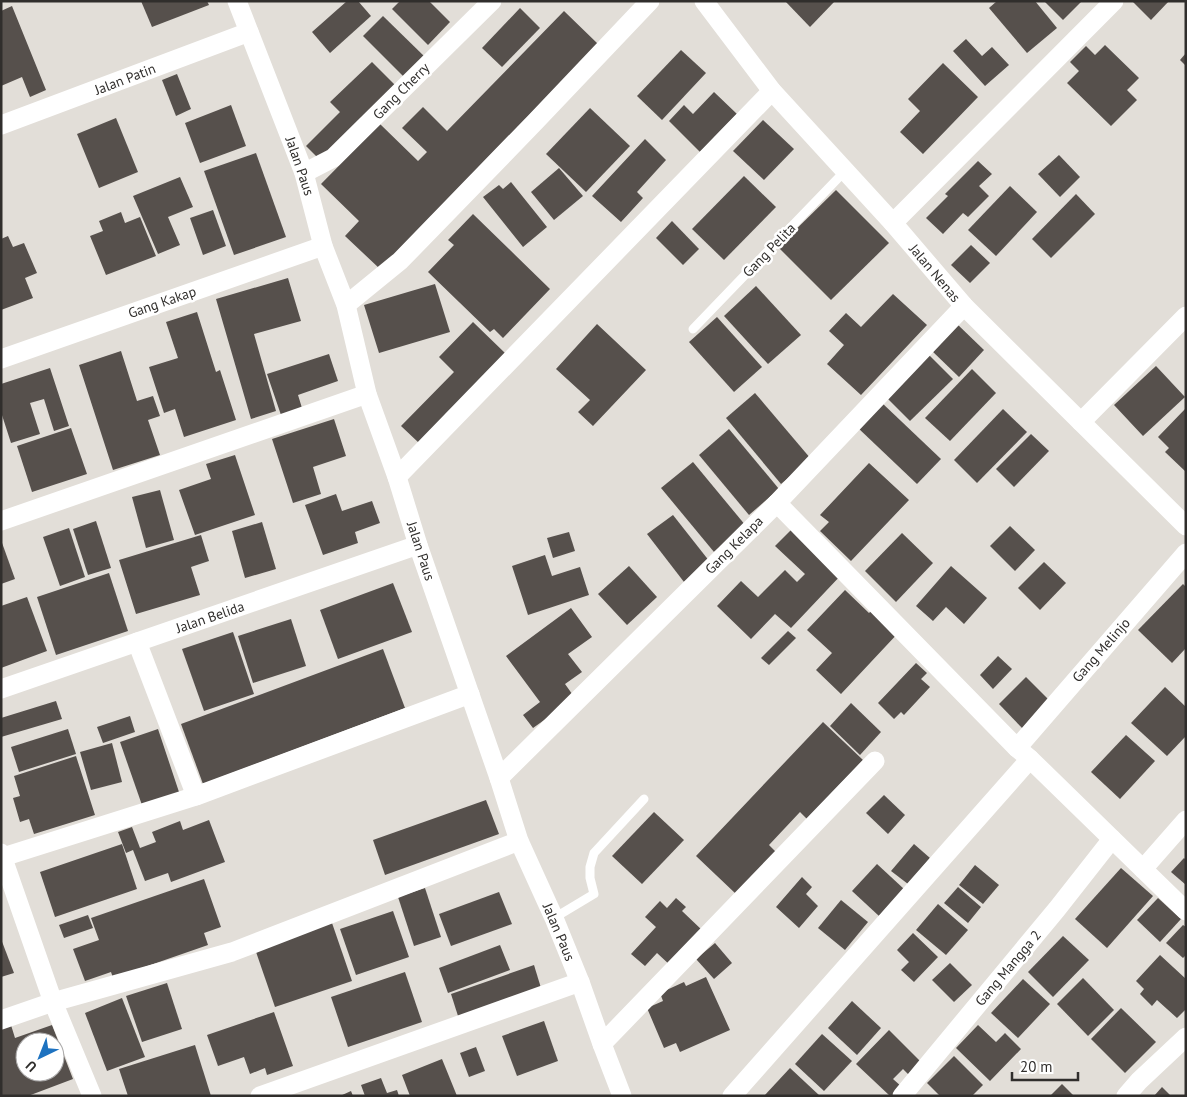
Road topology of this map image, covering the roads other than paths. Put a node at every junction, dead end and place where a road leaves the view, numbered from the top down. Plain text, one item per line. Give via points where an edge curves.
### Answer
1 (237, 1) edge
2 (492, 1) edge
3 (650, 1) edge
4 (704, 1) edge
5 (1114, 1) edge
6 (249, 32) junction
7 (772, 91) junction
8 (1, 125) edge
9 (845, 171) junction
10 (304, 173) junction
11 (893, 224) junction
12 (323, 246) junction
13 (346, 305) junction
14 (964, 306) junction
15 (1186, 316) edge
16 (693, 329) dead end
17 (1, 359) edge
18 (367, 394) junction
19 (1081, 422) junction
20 (397, 477) junction
21 (777, 503) junction
22 (1, 521) edge
23 (1186, 526) edge
24 (418, 545) junction
25 (1186, 553) edge
26 (137, 642) junction
27 (1, 689) edge
28 (470, 694) junction
29 (1024, 754) junction
30 (875, 761) dead end
31 (499, 778) junction
32 (196, 796) junction
33 (644, 799) dead end
34 (1186, 820) edge
35 (1112, 839) junction
36 (519, 841) junction
37 (2, 855) edge
38 (1143, 869) junction
39 (1186, 911) edge
40 (554, 918) junction
41 (580, 982) junction
42 (53, 1002) junction
43 (1, 1020) edge
44 (1186, 1036) edge
45 (602, 1044) junction
46 (92, 1096) edge
47 (260, 1096) edge
48 (622, 1096) edge
49 (732, 1096) edge
50 (902, 1096) edge
51 (1126, 1096) edge

1 - 6 street, Jalan Paus
2 - 10 street, Gang Cherry via 333,158
3 - 13 street via 400,261
4 - 7 street, Jalan Nenas
5 - 11 street
6 - 8 street, Jalan Patin
6 - 10 street, Jalan Paus
7 - 9 street, Jalan Nenas
7 - 20 street
9 - 11 street, Jalan Nenas
9 - 16 lane, Gang Pelita
10 - 12 street, Jalan Paus
11 - 14 street, Jalan Nenas
12 - 13 street, Jalan Paus
12 - 17 street, Gang Kakap
13 - 18 street, Jalan Paus
14 - 19 street, Jalan Nenas
14 - 21 street, Gang Kelapa
15 - 19 street
18 - 20 street, Jalan Paus
18 - 22 street
19 - 23 street, Jalan Nenas
20 - 24 street, Jalan Paus
21 - 29 street
21 - 31 street, Gang Kelapa
24 - 26 street, Jalan Belida
24 - 28 street, Jalan Paus
25 - 29 street, Gang Melinjo
26 - 27 street, Jalan Belida
26 - 32 street
28 - 31 street, Jalan Paus
28 - 32 street
29 - 35 street
29 - 49 street, Gang Melinjo
30 - 45 street
31 - 36 street, Jalan Paus
32 - 37 street
33 - 40 lane via 594,853 590,878 594,894
34 - 38 street
35 - 38 street
35 - 50 street, Gang Mangga 2
36 - 40 street, Jalan Paus
36 - 42 street via 232,952
37 - 42 street
38 - 39 street
40 - 41 street, Jalan Paus
41 - 45 street, Jalan Paus
41 - 47 street
42 - 43 street
42 - 46 street
44 - 51 street
45 - 48 street, Jalan Paus

